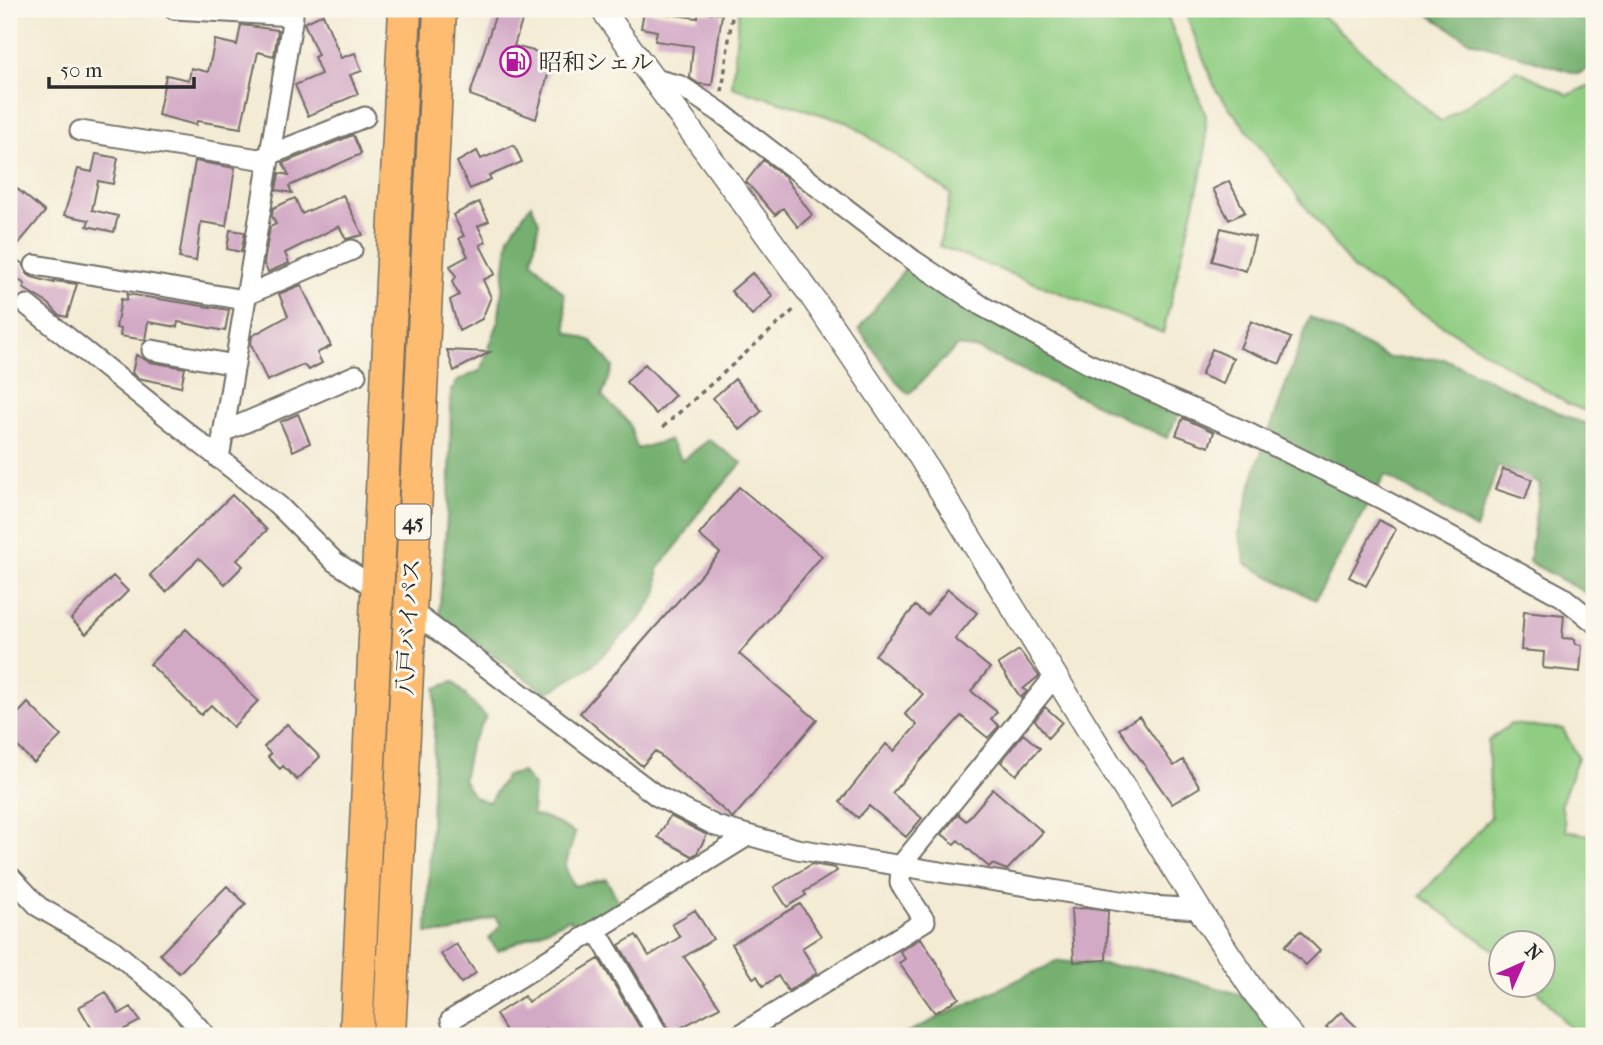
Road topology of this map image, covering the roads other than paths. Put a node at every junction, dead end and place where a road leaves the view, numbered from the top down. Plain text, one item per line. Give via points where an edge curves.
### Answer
1 (174, 9) edge
2 (405, 9) edge
3 (440, 9) edge
4 (602, 9) edge
5 (654, 79) junction
6 (365, 117) dead end
7 (80, 131) dead end
8 (270, 156) junction
9 (352, 250) dead end
10 (34, 265) dead end
11 (246, 297) junction
12 (27, 305) dead end
13 (152, 350) dead end
14 (235, 365) junction
15 (356, 375) dead end
16 (223, 432) junction
17 (219, 459) junction
18 (377, 589) junction
19 (409, 608) junction
20 (1594, 622) edge
21 (1055, 676) junction
22 (746, 837) junction
23 (901, 865) junction
24 (9, 875) edge
25 (1199, 909) junction
26 (597, 932) junction
27 (451, 1020) dead end
28 (206, 1036) edge
29 (356, 1036) edge
30 (389, 1036) edge
31 (659, 1036) edge
32 (738, 1036) edge
33 (1292, 1036) edge

1 - 8 street via 293,16
2 - 18 highway, 八戸バイパス / 45
3 - 19 highway, 八戸バイパス / 45
4 - 5 street
5 - 20 street via 681,86 720,112 913,260 982,306 1087,363 1246,432 1380,498 1563,597
5 - 21 street via 810,294 917,452
6 - 8 street
7 - 8 street via 259,159
8 - 11 street
9 - 11 street
10 - 11 street
11 - 14 street
12 - 17 street
13 - 14 street
14 - 16 street
15 - 16 street
16 - 17 street
17 - 18 street via 279,506 335,562
18 - 29 highway, 八戸バイパス / 45
19 - 22 street via 657,796
19 - 30 highway, 八戸バイパス / 45
21 - 23 street
21 - 25 street
22 - 23 street
22 - 26 street
23 - 25 street via 1151,906
23 - 32 street via 900,883 925,922
24 - 28 street via 39,907 113,950 176,1003
25 - 33 street via 1256,995
26 - 27 street
26 - 31 street

